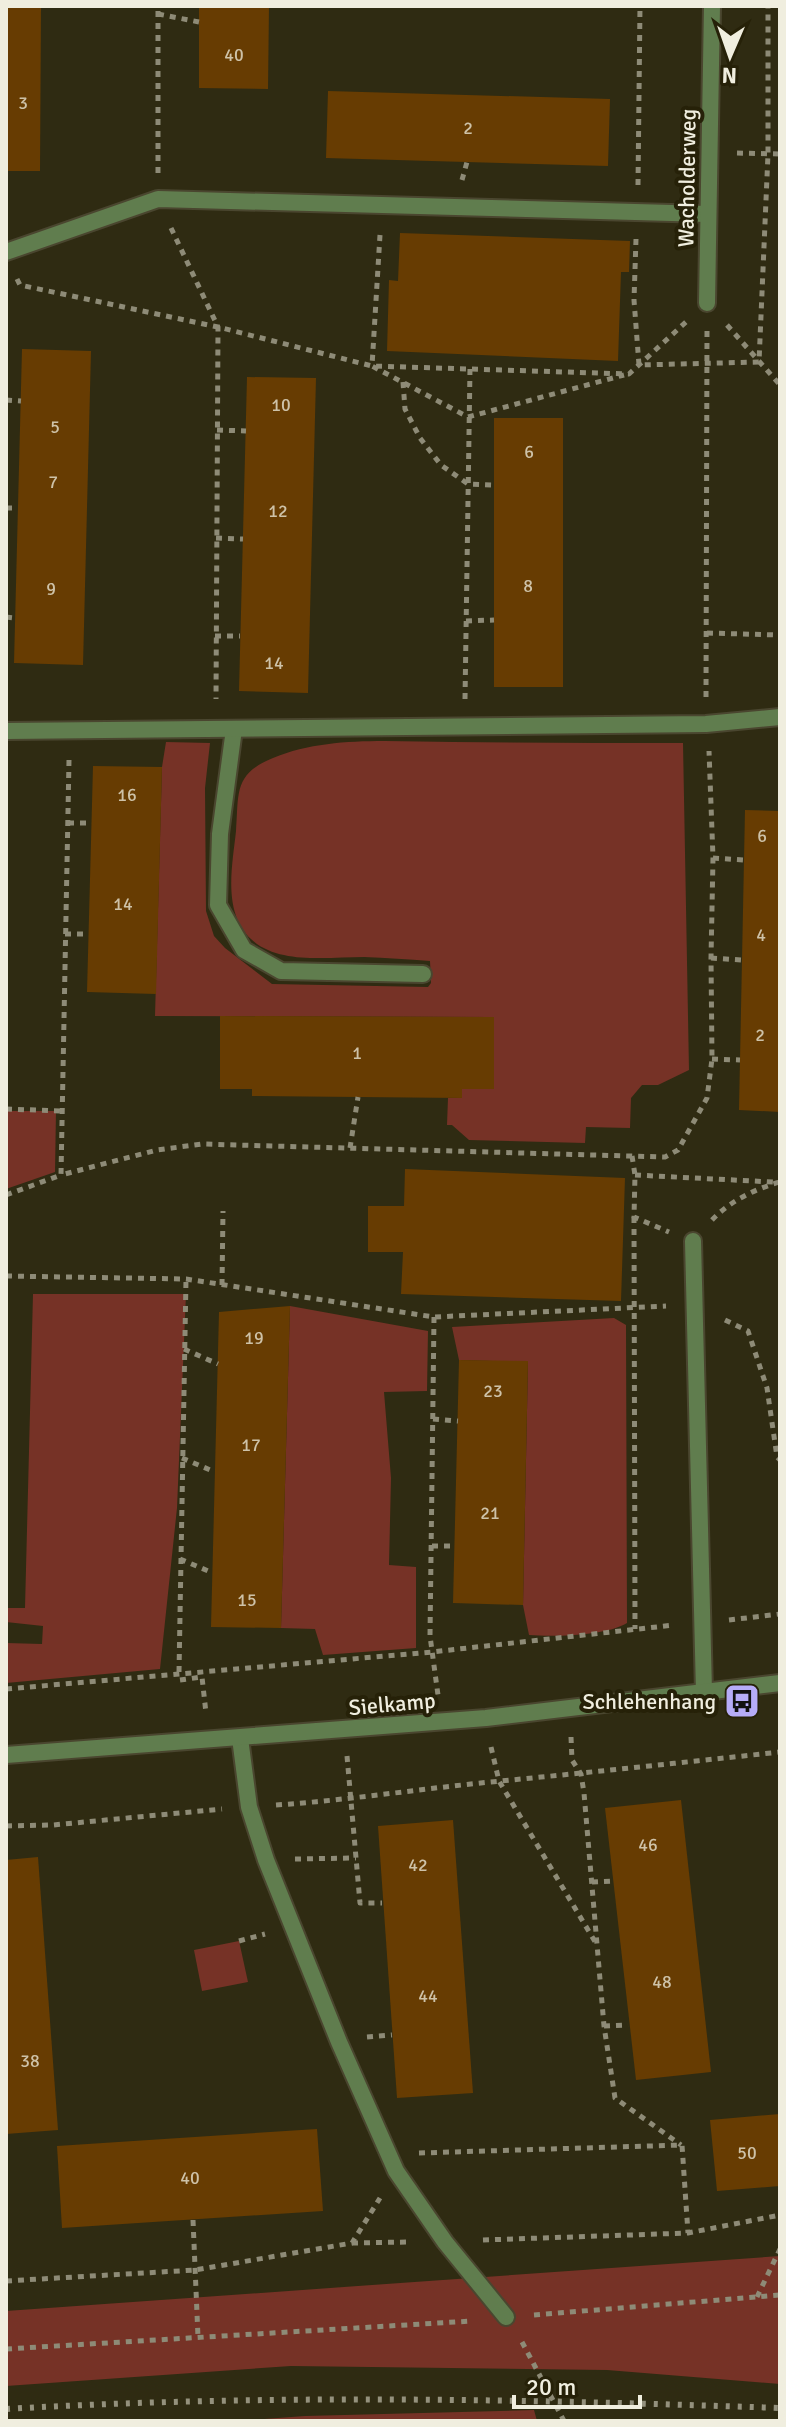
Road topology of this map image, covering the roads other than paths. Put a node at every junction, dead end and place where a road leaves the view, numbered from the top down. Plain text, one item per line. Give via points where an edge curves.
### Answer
1 (712, 6) edge
2 (708, 214) junction
3 (6, 252) edge
4 (707, 303) road end
5 (780, 717) edge
6 (234, 729) junction
7 (6, 731) edge
8 (423, 974) dead end
9 (693, 1241) road end
10 (780, 1683) edge
11 (704, 1692) junction
12 (240, 1738) junction
13 (6, 1755) edge
14 (506, 2317) road end

1 - 2 street, Wacholderweg
2 - 3 street via 158,199
2 - 4 street, Wacholderweg
5 - 6 street via 706,724
6 - 7 street
6 - 8 street via 220,834 218,905 244,950 281,971
9 - 11 street
10 - 11 street, Sielkamp
11 - 12 street, Sielkamp via 486,1718
12 - 13 street, Sielkamp
12 - 14 street via 249,1807 291,1927 396,2171

